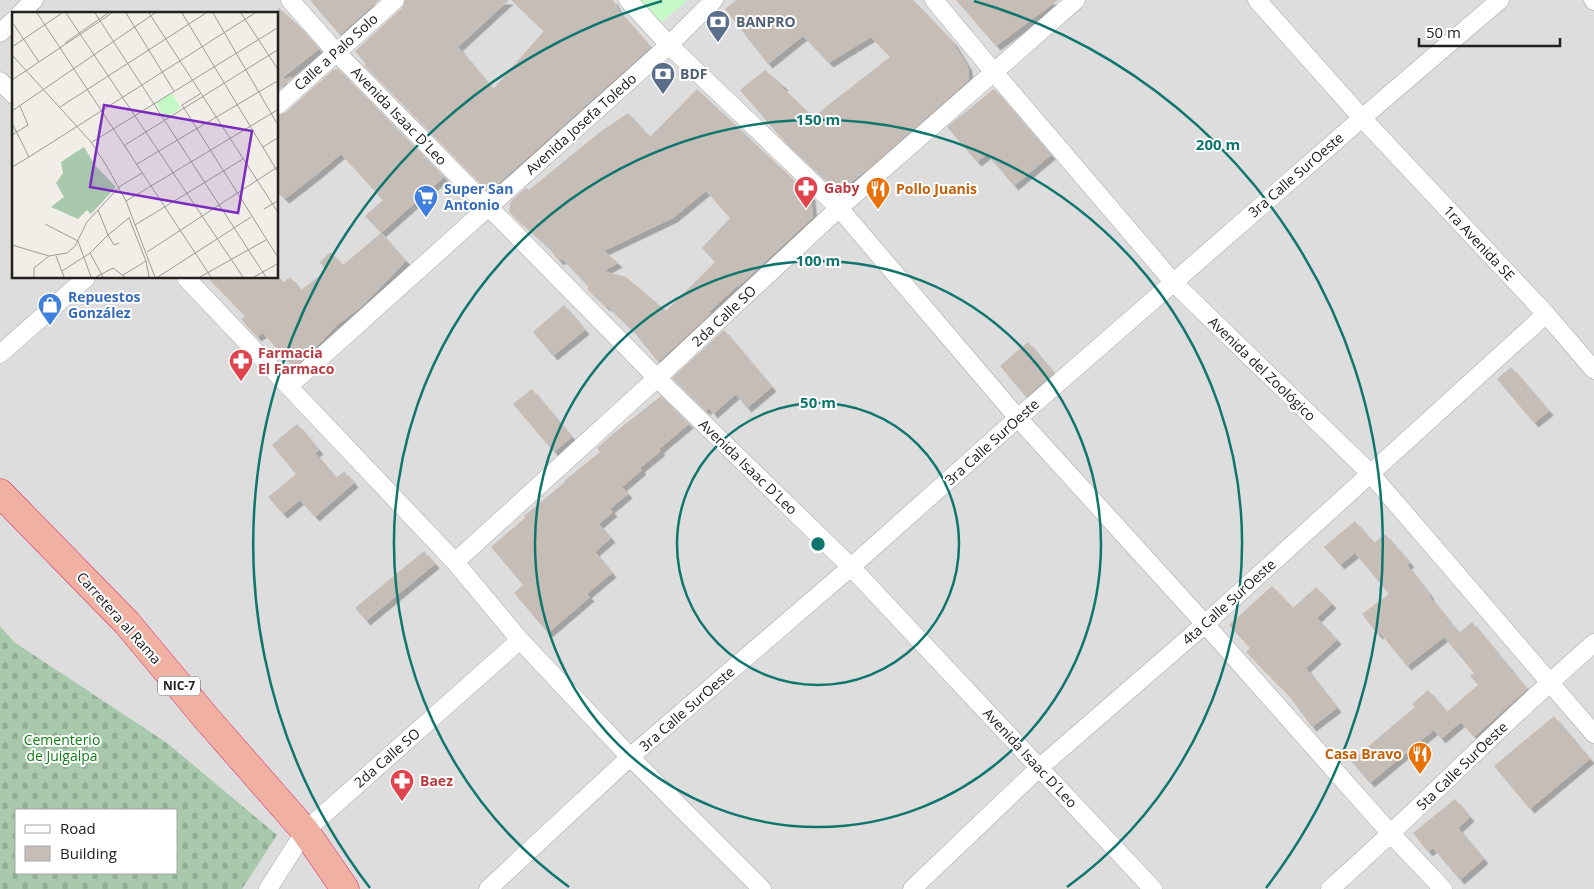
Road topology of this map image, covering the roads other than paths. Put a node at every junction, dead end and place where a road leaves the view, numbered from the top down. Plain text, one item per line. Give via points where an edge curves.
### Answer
1 (34, 0) edge
2 (290, 0) edge
3 (395, 0) edge
4 (628, 0) edge
5 (714, 0) edge
6 (934, 0) edge
7 (1076, 0) edge
8 (1257, 0) edge
9 (1500, 0) edge
10 (22, 12) edge
11 (12, 22) edge
12 (0, 33) edge
13 (670, 45) junction
14 (336, 52) junction
15 (993, 71) junction
16 (0, 81) edge
17 (12, 93) edge
18 (279, 104) edge
19 (1362, 118) junction
20 (488, 208) junction
21 (838, 208) junction
22 (85, 279) edge
23 (187, 279) edge
24 (1174, 283) junction
25 (1546, 314) junction
26 (0, 354) edge
27 (1594, 370) edge
28 (657, 378) junction
29 (289, 386) junction
30 (1018, 418) junction
31 (1370, 473) junction
32 (0, 493) edge
33 (456, 562) junction
34 (851, 567) junction
35 (1205, 624) junction
36 (520, 640) junction
37 (1594, 643) edge
38 (1548, 682) junction
39 (1594, 734) edge
40 (630, 757) junction
41 (1039, 768) junction
42 (305, 831) junction
43 (1391, 834) junction
44 (268, 889) edge
45 (345, 889) edge
46 (488, 889) edge
47 (762, 889) edge
48 (912, 889) edge
49 (1153, 889) edge
50 (1330, 889) edge
51 (1443, 889) edge

1 - 10 street
2 - 14 street, Avenida Isaac D´Leo
3 - 14 street, Calle a Palo Solo
4 - 13 street
5 - 13 street, Avenida Josefa Toledo
6 - 15 street, Avenida del Zoológico
7 - 15 street, 2da Calle SO
8 - 19 street, 1ra Avenida SE
9 - 19 street, 3ra Calle SurOeste
11 - 12 street
13 - 20 street, Avenida Josefa Toledo
13 - 21 street
14 - 18 street, Calle a Palo Solo
14 - 20 street, Avenida Isaac D´Leo
15 - 21 street, 2da Calle SO
15 - 24 street, Avenida del Zoológico
16 - 17 street
19 - 24 street, 3ra Calle SurOeste
19 - 25 street, 1ra Avenida SE
20 - 28 street, Avenida Isaac D´Leo
20 - 29 street, Avenida Josefa Toledo
21 - 28 street, 2da Calle SO
21 - 30 street
22 - 26 street
23 - 29 street
24 - 30 street, 3ra Calle SurOeste
24 - 31 street, Avenida del Zoológico
25 - 27 street, 1ra Avenida SE
25 - 31 street, 4ta Calle SurOeste
28 - 33 street, 2da Calle SO
28 - 34 street, Avenida Isaac D´Leo
29 - 33 street
30 - 34 street, 3ra Calle SurOeste
30 - 35 street
31 - 35 street, 4ta Calle SurOeste
31 - 38 street, Avenida del Zoológico
32 - 42 highway, Carretera al Rama / NIC-7 via 127,623
33 - 36 street
34 - 40 street, 3ra Calle SurOeste
34 - 41 street, Avenida Isaac D´Leo
35 - 41 street, 4ta Calle SurOeste
35 - 43 street
36 - 40 street
36 - 42 street, 2da Calle SO
37 - 38 street, 5ta Calle SurOeste
38 - 39 street, Avenida del Zoológico
38 - 43 street, 5ta Calle SurOeste
40 - 46 street, 3ra Calle SurOeste
40 - 47 street
41 - 48 street, 4ta Calle SurOeste
41 - 49 street, Avenida Isaac D´Leo
42 - 44 street, 2da Calle SO
42 - 45 highway, Carretera al Rama / NIC-7
43 - 50 street, 5ta Calle SurOeste
43 - 51 street

